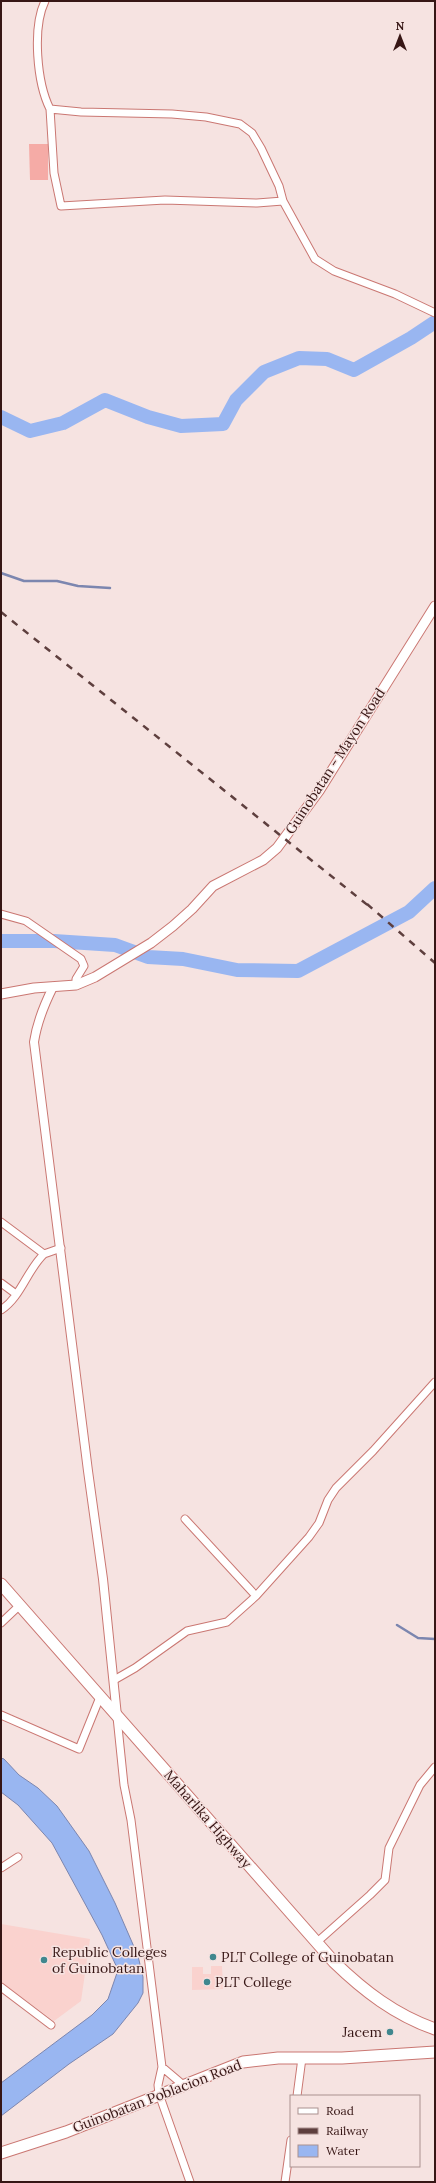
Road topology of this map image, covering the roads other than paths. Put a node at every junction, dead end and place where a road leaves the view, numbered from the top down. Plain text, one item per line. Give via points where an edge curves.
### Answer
1 (45, 1) edge
2 (50, 109) junction
3 (283, 200) junction
4 (432, 311) edge
5 (435, 606) edge
6 (1, 914) edge
7 (76, 985) junction
8 (53, 987) junction
9 (1, 994) edge
10 (1, 1222) edge
11 (61, 1248) junction
12 (44, 1254) junction
13 (1, 1283) edge
14 (16, 1294) junction
15 (1, 1310) edge
16 (435, 1382) edge
17 (185, 1520) dead end
18 (1, 1584) edge
19 (256, 1596) junction
20 (20, 1605) junction
21 (1, 1623) edge
22 (114, 1680) junction
23 (100, 1697) junction
24 (1, 1715) edge
25 (117, 1716) junction
26 (435, 1769) edge
27 (18, 1857) dead end
28 (1, 1868) edge
29 (316, 1943) junction
30 (1, 1987) edge
31 (51, 2025) dead end
32 (435, 2029) edge
33 (435, 2052) edge
34 (302, 2058) junction
35 (162, 2067) junction
36 (182, 2084) junction
37 (159, 2094) junction
38 (297, 2095) edge
39 (290, 2147) edge
40 (1, 2153) edge
41 (190, 2182) edge
42 (285, 2182) edge

1 - 2 street via 38,47 42,88
2 - 3 street via 172,114 240,124 252,132
2 - 3 street via 54,173 61,206 165,200 257,203
3 - 4 street via 315,259 321,264
5 - 7 main road, Guinobatan - Mayon Road via 319,791 276,848 263,860 213,886 192,909 151,943 95,977
6 - 7 street via 26,921 81,959 84,966 76,979
7 - 8 main road, Guinobatan - Mayon Road
8 - 9 main road, Guinobatan - Mayon Road via 14,990
8 - 11 street via 41,1014 34,1042
10 - 12 street
11 - 12 street
11 - 22 street
12 - 14 street via 34,1264
13 - 14 street
14 - 15 street via 10,1304
16 - 19 street via 336,1488 309,1538
17 - 19 street
18 - 20 main road, Maharlika Highway
19 - 22 street via 227,1622 187,1631
20 - 21 street
20 - 23 main road, Maharlika Highway
22 - 25 street
23 - 24 street via 79,1749
23 - 25 main road, Maharlika Highway
25 - 29 main road, Maharlika Highway
25 - 35 street
26 - 29 street via 420,1785 389,1848 384,1880
27 - 28 street
29 - 32 main road, Maharlika Highway via 366,1991 402,2015
30 - 31 street
33 - 34 main road, Guinobatan Poblacion Road
34 - 36 main road, Guinobatan Poblacion Road via 243,2062
34 - 38 street
35 - 36 street
35 - 37 street
36 - 37 main road, Guinobatan Poblacion Road
37 - 40 main road, Guinobatan Poblacion Road via 66,2132
37 - 41 street
39 - 42 street

